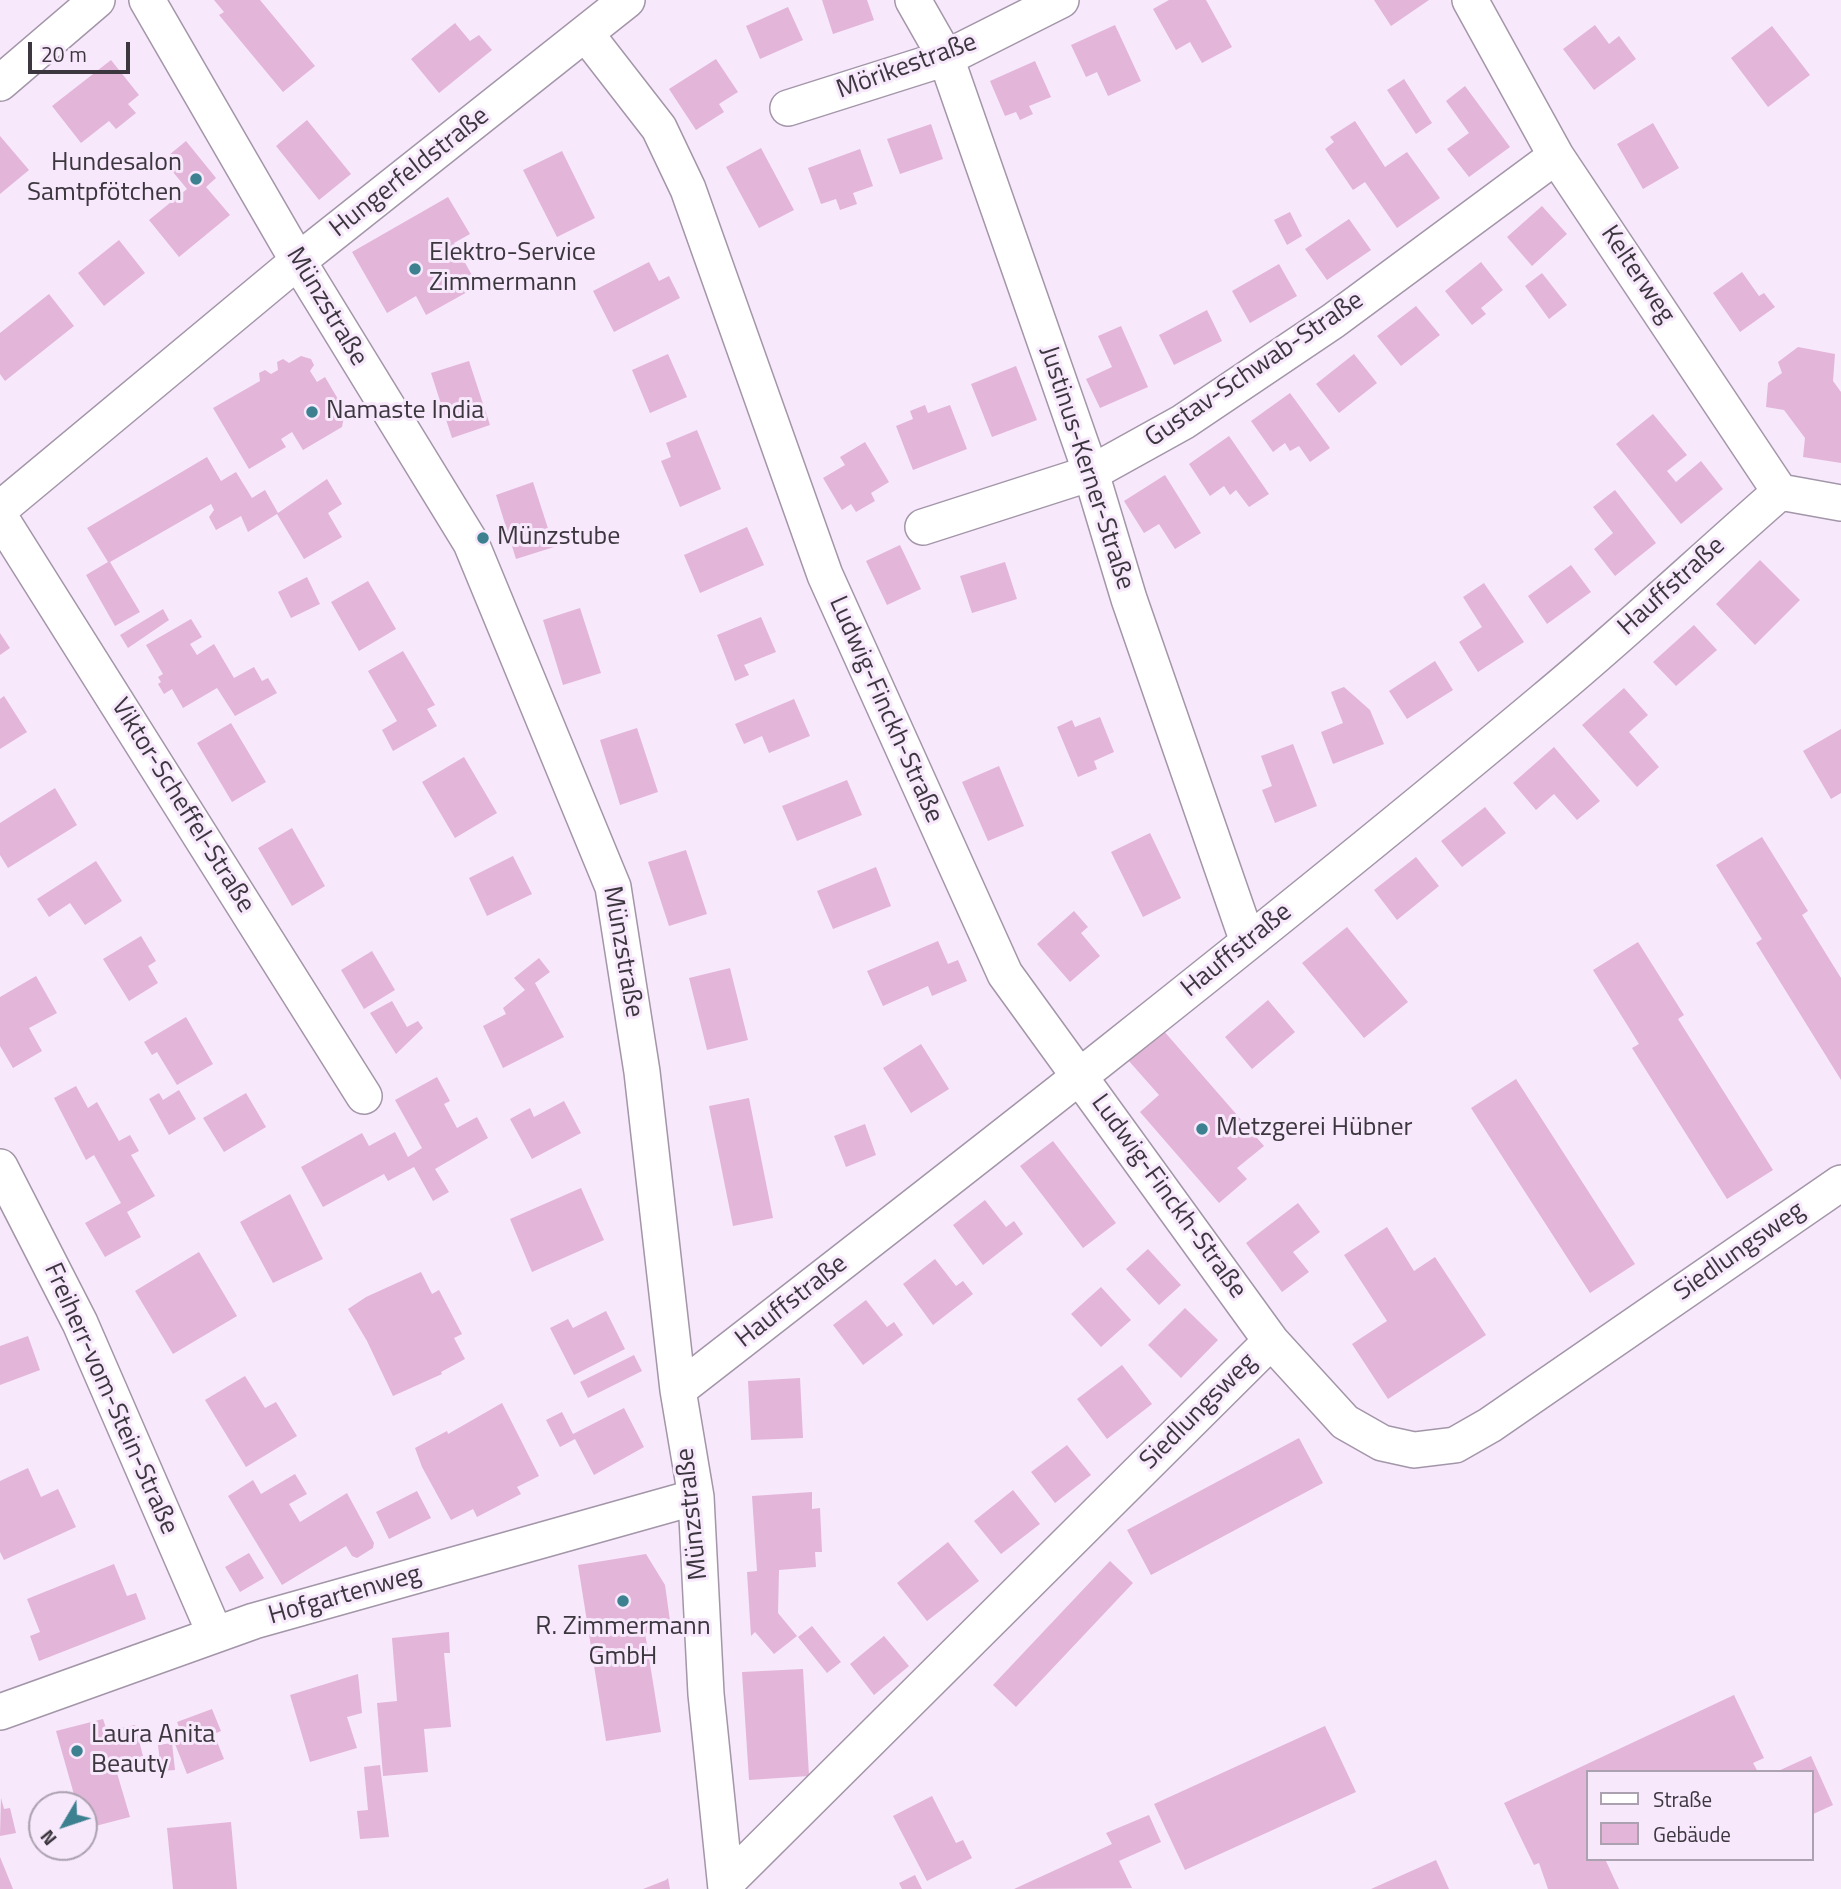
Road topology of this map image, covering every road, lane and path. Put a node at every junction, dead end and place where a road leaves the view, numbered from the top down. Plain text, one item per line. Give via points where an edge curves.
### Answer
1 (97, 0) edge
2 (147, 0) edge
3 (627, 0) edge
4 (913, 0) edge
5 (1061, 0) edge
6 (1470, 0) edge
7 (586, 34) junction
8 (946, 58) junction
9 (0, 83) edge
10 (788, 108) dead end
11 (1556, 156) junction
12 (298, 261) junction
13 (1091, 473) junction
14 (1780, 492) junction
15 (1841, 503) edge
16 (0, 509) edge
17 (0, 517) edge
18 (923, 527) dead end
19 (1248, 942) junction
20 (1082, 1076) junction
21 (364, 1097) dead end
22 (4, 1183) edge
23 (1841, 1183) edge
24 (1271, 1341) junction
25 (678, 1390) junction
26 (695, 1497) junction
27 (215, 1634) junction
28 (0, 1712) edge
29 (726, 1886) edge

1 - 9 street
2 - 12 street, Münzstraße
3 - 7 street, Hungerfeldstraße
4 - 8 street, Justinus-Kerner-Straße
5 - 8 street, Mörikestraße
6 - 11 street, Kelterweg
7 - 12 street, Hungerfeldstraße
7 - 20 street, Ludwig-Finckh-Straße via 659,128 688,189 825,575 1005,974
8 - 10 street, Mörikestraße
8 - 13 street, Justinus-Kerner-Straße
11 - 13 street, Gustav-Schwab-Straße via 1321,329 1184,422
11 - 14 street, Kelterweg
12 - 16 street, Hungerfeldstraße
12 - 25 street, Münzstraße via 471,543 613,887 642,1072
13 - 18 street, Gustav-Schwab-Straße
13 - 19 street, Justinus-Kerner-Straße via 1129,599
14 - 15 street
14 - 19 street, Hauffstraße via 1546,699
17 - 21 street, Viktor-Scheffel-Straße
19 - 20 street, Hauffstraße
20 - 24 street, Ludwig-Finckh-Straße
20 - 25 street, Hauffstraße
22 - 27 street, Freiherr-vom-Stein-Straße via 80,1323
23 - 24 street, Siedlungsweg via 1455,1445 1414,1450 1382,1443 1345,1422
24 - 29 street, Siedlungsweg
25 - 26 street, Münzstraße
26 - 27 street, Hofgartenweg
26 - 29 street, Münzstraße via 706,1694
27 - 28 street, Hofgartenweg

